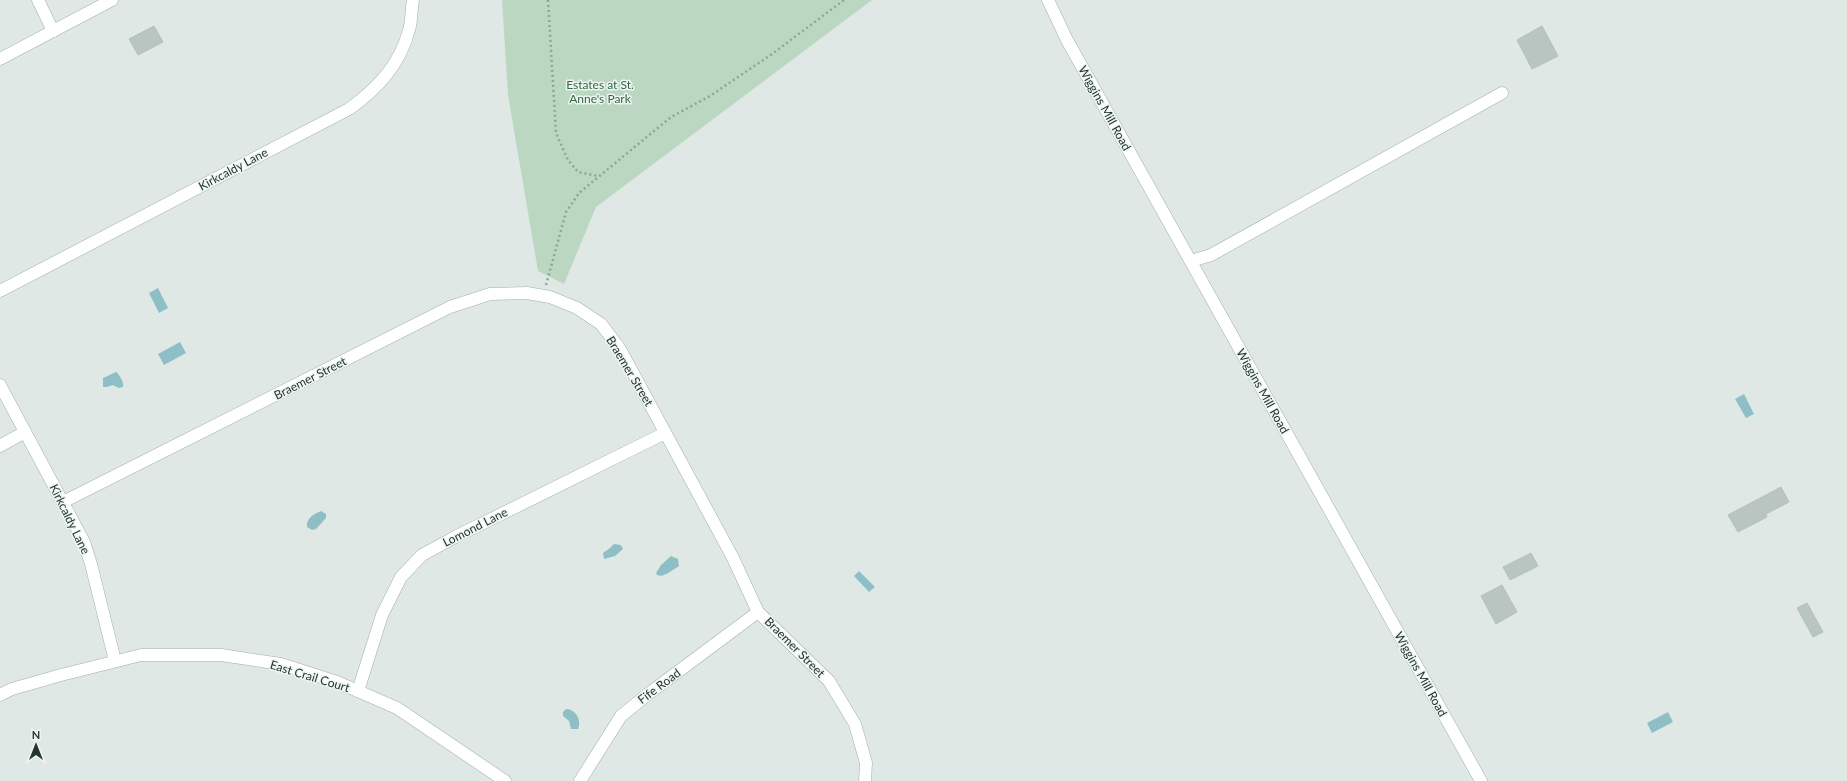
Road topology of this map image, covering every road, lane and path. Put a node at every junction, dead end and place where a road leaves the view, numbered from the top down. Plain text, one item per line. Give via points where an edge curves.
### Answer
1 (38, 0) edge
2 (112, 0) edge
3 (413, 0) edge
4 (548, 0) edge
5 (844, 0) edge
6 (1048, 0) edge
7 (53, 31) junction
8 (0, 59) edge
9 (1502, 93) dead end
10 (598, 176) junction
11 (1191, 261) junction
12 (0, 291) edge
13 (544, 296) junction
14 (0, 385) edge
15 (25, 432) junction
16 (665, 433) junction
17 (0, 446) edge
18 (63, 502) junction
19 (758, 612) junction
20 (115, 661) junction
21 (358, 691) junction
22 (0, 695) edge
23 (505, 781) edge
24 (580, 781) edge
25 (865, 781) edge
26 (1481, 781) edge

1 - 7 street
2 - 7 street
3 - 12 street, Kirkcaldy Lane via 409,30 399,55 385,79 368,96
4 - 10 path via 556,133 568,160 578,172
5 - 10 path via 710,96 671,117
6 - 11 street, Wiggins Mill Road via 1067,40
7 - 8 street
9 - 11 street via 1211,255
10 - 13 path via 579,193 566,212
11 - 26 street, Wiggins Mill Road
13 - 16 street, Braemer Street via 577,308 600,324 620,349
13 - 18 street, Braemer Street via 527,293 490,294 450,307
14 - 15 street, Kirkcaldy Lane
15 - 17 street
15 - 18 street, Kirkcaldy Lane
16 - 19 street, Braemer Street via 733,558
16 - 21 street, Lomond Lane via 422,555 401,577 382,615
18 - 20 street, Kirkcaldy Lane via 84,542 92,564
19 - 24 street, Fife Road via 621,716
19 - 25 street, Braemer Street via 829,681 855,724 866,763
20 - 21 street, East Crail Court via 141,655 221,655 281,664
20 - 22 street, East Crail Court via 19,687
21 - 23 street, East Crail Court via 397,708

